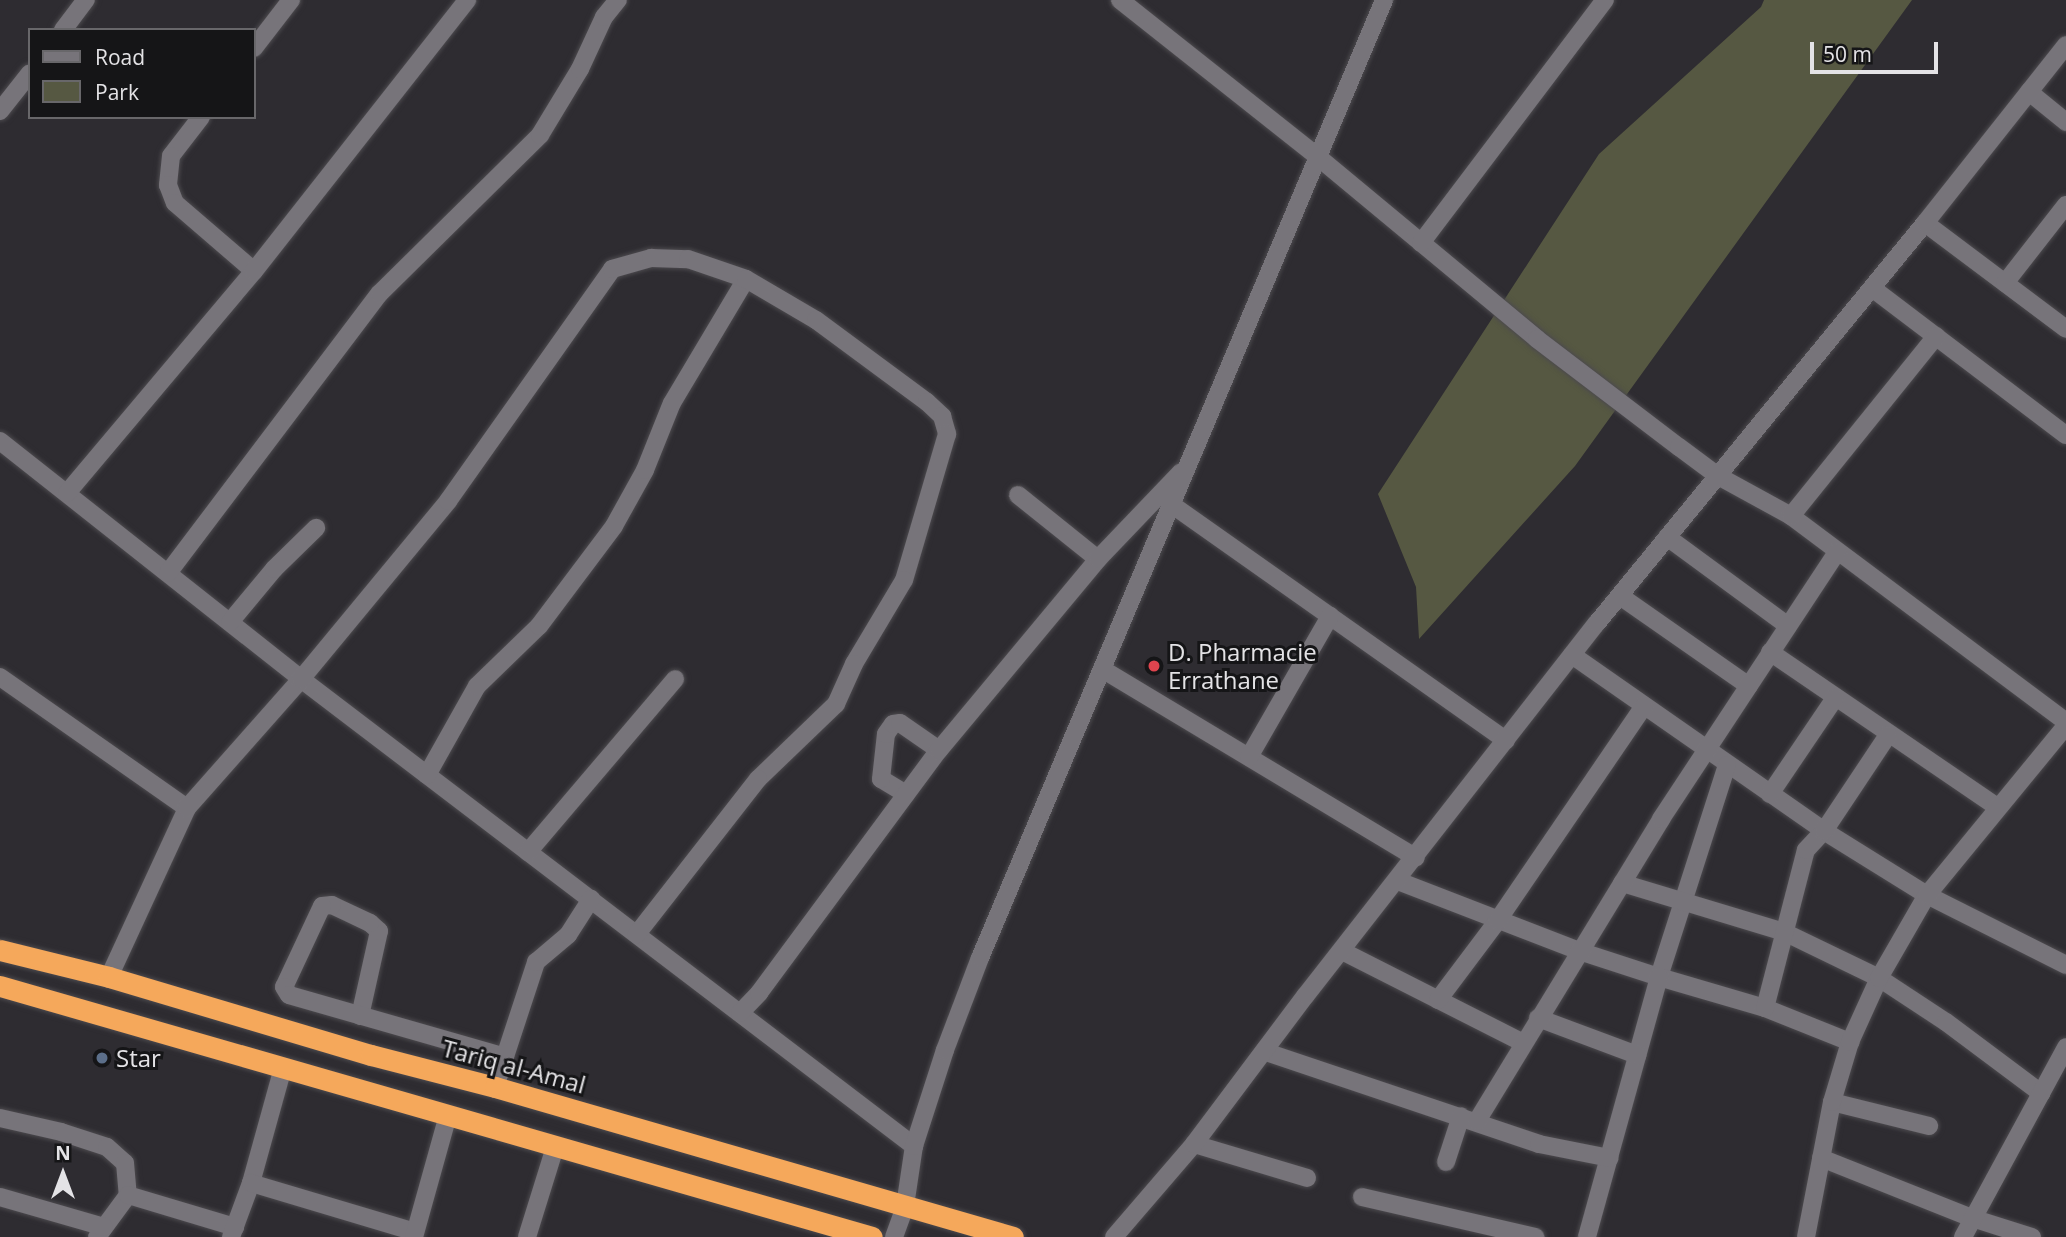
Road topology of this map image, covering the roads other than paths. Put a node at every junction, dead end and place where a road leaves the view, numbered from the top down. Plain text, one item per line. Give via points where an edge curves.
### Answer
1 (86, 0) edge
2 (291, 0) edge
3 (467, 0) edge
4 (618, 0) edge
5 (1120, 0) edge
6 (1384, 0) edge
7 (1605, 0) edge
8 (65, 28) edge
9 (256, 45) edge
10 (2066, 45) edge
11 (28, 76) edge
12 (2029, 92) junction
13 (0, 111) edge
14 (199, 119) edge
15 (2066, 122) edge
16 (1318, 157) junction
17 (2063, 215) edge
18 (1925, 223) junction
19 (1421, 243) junction
20 (254, 271) junction
21 (746, 279) junction
22 (2006, 283) junction
23 (1872, 288) junction
24 (2066, 329) edge
25 (1936, 336) junction
26 (2066, 435) edge
27 (0, 440) edge
28 (1188, 464) junction
29 (1718, 476) junction
30 (67, 493) junction
31 (1018, 495) dead end
32 (1171, 504) junction
33 (1791, 516) junction
34 (316, 528) dead end
35 (1667, 537) junction
36 (1837, 552) junction
37 (1098, 559) junction
38 (168, 573) junction
39 (1620, 596) junction
40 (1330, 616) junction
41 (230, 622) junction
42 (1787, 626) junction
43 (1770, 652) junction
44 (1572, 655) junction
45 (1102, 669) junction
46 (0, 677) edge
47 (302, 678) junction
48 (675, 679) dead end
49 (1749, 687) junction
50 (1835, 698) junction
51 (1644, 706) junction
52 (2066, 724) edge
53 (1888, 735) junction
54 (1506, 740) junction
55 (939, 750) junction
56 (1706, 750) junction
57 (1248, 757) junction
58 (1727, 765) junction
59 (427, 775) junction
60 (906, 794) junction
61 (1770, 794) junction
62 (1997, 807) junction
63 (187, 808) junction
64 (1824, 831) junction
65 (528, 852) junction
66 (1416, 858) junction
67 (1398, 881) junction
68 (1622, 883) junction
69 (1927, 895) junction
70 (591, 899) junction
71 (1683, 903) junction
72 (1498, 920) junction
73 (1784, 932) junction
74 (636, 934) junction
75 (0, 950) edge
76 (1342, 951) junction
77 (1579, 951) junction
78 (2066, 965) edge
79 (109, 976) junction
80 (1659, 976) junction
81 (1879, 978) junction
82 (0, 986) edge
83 (1438, 1000) junction
84 (1765, 1008) junction
85 (740, 1013) junction
86 (360, 1016) junction
87 (1538, 1018) junction
88 (1850, 1042) junction
89 (1523, 1043) junction
90 (2066, 1047) edge
91 (1266, 1052) junction
92 (1637, 1055) junction
93 (505, 1058) junction
94 (283, 1069) junction
95 (2059, 1076) edge
96 (495, 1087) junction
97 (2041, 1093) junction
98 (1832, 1102) junction
99 (448, 1115) junction
100 (0, 1118) edge
101 (1469, 1118) junction
102 (1929, 1126) dead end
103 (1194, 1144) junction
104 (914, 1146) junction
105 (555, 1147) junction
106 (1610, 1158) junction
107 (1821, 1158) junction
108 (1446, 1161) dead end
109 (1307, 1178) dead end
110 (251, 1183) junction
111 (128, 1195) junction
112 (1362, 1197) dead end
113 (0, 1198) edge
114 (905, 1206) junction
115 (1972, 1218) junction
116 (101, 1232) edge
117 (233, 1232) edge
118 (414, 1234) edge
119 (527, 1237) edge
120 (872, 1237) edge
121 (894, 1237) edge
122 (1013, 1237) edge
123 (1114, 1237) edge
124 (1535, 1237) edge
125 (1587, 1237) edge
126 (1806, 1237) edge
127 (1963, 1237) edge
128 (2032, 1237) edge

1 - 8 street
2 - 9 street
3 - 20 street
4 - 38 street via 604,17 580,69 540,135 380,293
5 - 16 street
6 - 16 street
7 - 19 street
10 - 12 street
11 - 13 street
12 - 15 street
12 - 18 street
14 - 20 street via 171,156 168,185 175,203
16 - 19 street
16 - 28 street
17 - 22 street
18 - 22 street
18 - 23 street
19 - 29 street via 1537,339
20 - 30 street
21 - 47 street via 688,259 651,258 612,269 448,501
21 - 59 street via 672,403 645,470 614,526 539,626 477,686
21 - 74 street via 816,320 927,402 942,416 947,434 904,580 836,704 758,779
22 - 24 street
23 - 25 street
23 - 29 street
25 - 26 street
25 - 33 street
27 - 30 street
28 - 32 street
28 - 37 street
29 - 33 street
29 - 35 street
30 - 38 street
31 - 37 street
32 - 40 street
32 - 45 street
33 - 36 street
34 - 41 street
35 - 39 street
35 - 42 street
36 - 42 street
36 - 52 street
37 - 55 street
38 - 41 street
39 - 44 street
39 - 49 street
40 - 54 street
40 - 57 street
41 - 47 street
42 - 43 street
43 - 49 street
43 - 50 street
44 - 51 street
44 - 54 street
45 - 57 street
45 - 104 street via 980,958
46 - 63 street
47 - 59 street
47 - 63 street
48 - 65 street
49 - 56 street
50 - 53 street
50 - 61 street
51 - 56 street
51 - 72 street
52 - 62 street
53 - 62 street
53 - 64 street
54 - 66 street
55 - 60 street
55 - 60 street via 900,723 893,723 886,734 881,779
56 - 58 street
56 - 68 street
57 - 66 street
58 - 61 street
58 - 71 street
59 - 65 street
60 - 85 street
61 - 64 street
62 - 69 street
63 - 79 street
64 - 69 street
64 - 73 street via 1803,856
65 - 70 street
66 - 67 street
67 - 72 street
67 - 76 street
68 - 71 street
68 - 77 street
69 - 78 street
69 - 81 street
70 - 74 street
70 - 93 street via 568,935 536,962
71 - 73 street
71 - 80 street
72 - 77 street
72 - 83 street
73 - 81 street
73 - 84 street
74 - 85 street
75 - 79 highway, Tariq al-Amal
76 - 83 street
76 - 91 street
77 - 80 street
77 - 87 street
79 - 96 highway, Tariq al-Amal via 371,1055
80 - 84 street
80 - 92 street
81 - 88 street
81 - 97 street via 1946,1021
82 - 94 highway
83 - 89 street
84 - 88 street
85 - 104 street
86 - 86 street via 379,931 332,905 322,906 284,987 289,995
86 - 93 street
87 - 89 street
87 - 92 street
88 - 98 street
89 - 101 street
90 - 95 street
91 - 101 street
91 - 103 street
92 - 106 street
93 - 96 street
94 - 99 highway
94 - 110 street
95 - 97 street
96 - 114 highway, Tariq al-Amal
97 - 115 street
98 - 102 street
98 - 107 street
99 - 105 highway
99 - 118 street
100 - 111 street via 107,1147 125,1163
101 - 106 street via 1539,1144
101 - 108 street
103 - 109 street
103 - 123 street
104 - 114 street
105 - 119 street
105 - 120 highway
106 - 125 street
107 - 115 street
107 - 126 street
110 - 117 street
110 - 118 street
111 - 116 street
111 - 117 street
112 - 124 street
113 - 116 street
114 - 121 street
114 - 122 highway, Tariq al-Amal
115 - 127 street
115 - 128 street

